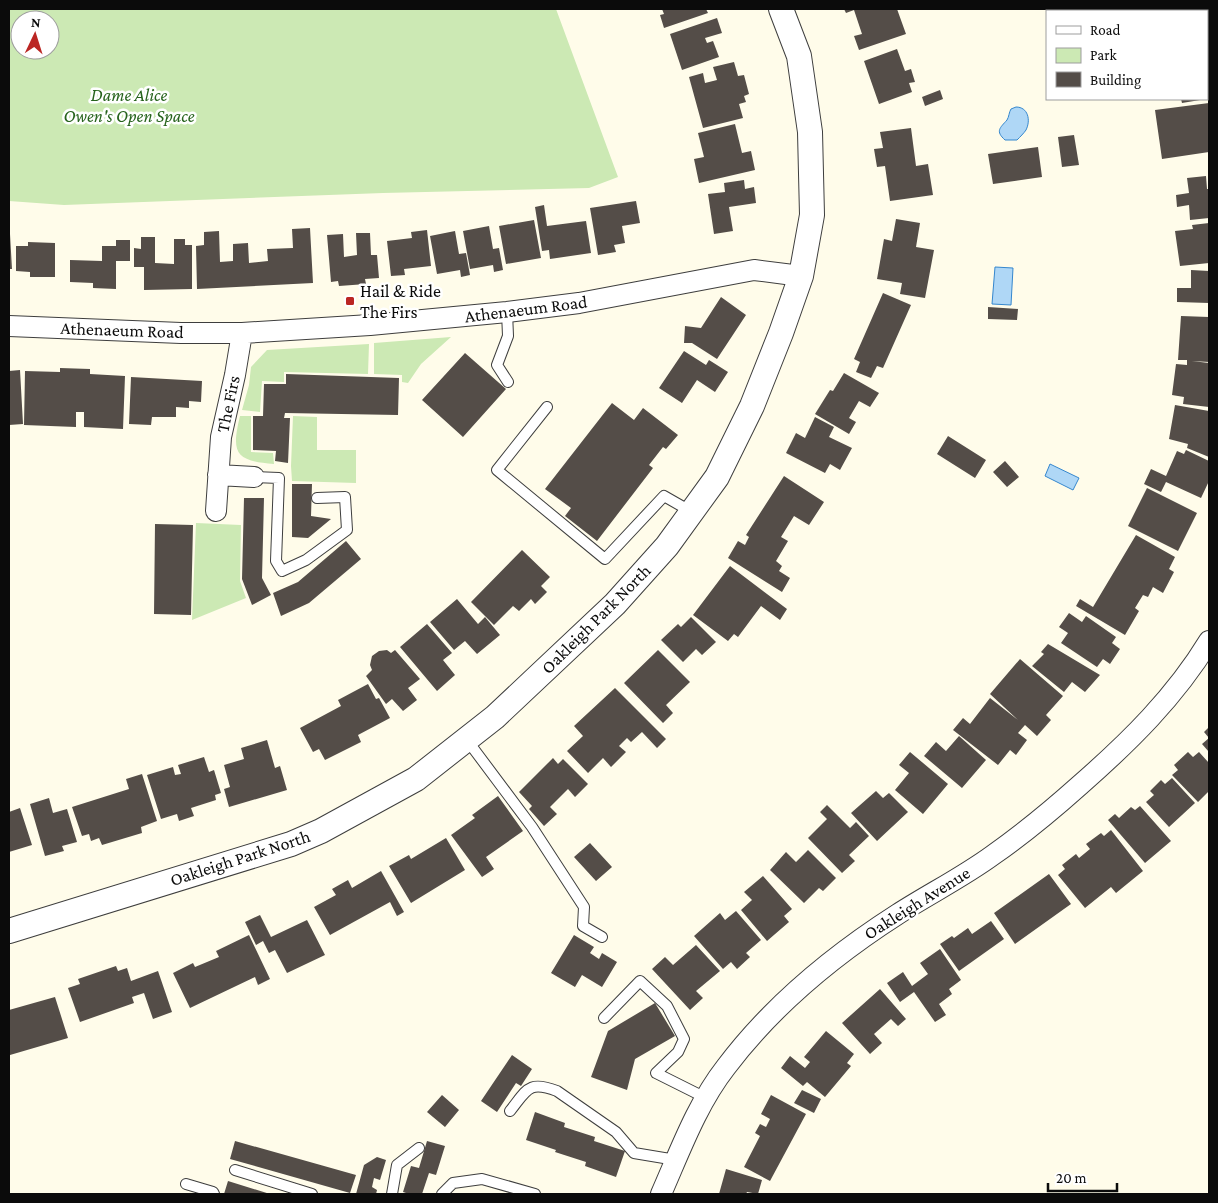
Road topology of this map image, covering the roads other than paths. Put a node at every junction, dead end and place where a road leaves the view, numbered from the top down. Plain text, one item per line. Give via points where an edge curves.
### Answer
1 (781, 9) edge
2 (801, 276) junction
3 (508, 312) junction
4 (9, 326) edge
5 (242, 333) junction
6 (508, 382) dead end
7 (547, 407) dead end
8 (218, 475) junction
9 (254, 477) joint
10 (317, 498) dead end
11 (216, 512) dead end
12 (692, 512) junction
13 (1209, 641) edge
14 (467, 740) junction
15 (9, 931) edge
16 (602, 937) dead end
17 (604, 1018) dead end
18 (706, 1098) junction
19 (510, 1111) dead end
20 (419, 1148) dead end
21 (676, 1160) junction
22 (235, 1170) dead end
23 (186, 1184) dead end
24 (214, 1194) edge
25 (312, 1194) edge
26 (392, 1194) edge
27 (442, 1194) edge
28 (535, 1194) edge
29 (662, 1194) edge

1 - 2 street, Oakleigh Park North via 799,56 810,132 812,215
2 - 3 street, Athenaeum Road via 754,270 588,302
2 - 12 street, Oakleigh Park North via 752,406 717,477
3 - 5 street, Athenaeum Road
3 - 6 lane via 508,336 497,365
4 - 5 street, Athenaeum Road
5 - 8 street, The Firs via 221,437
7 - 12 lane via 497,470 606,559 664,496
8 - 9 street
8 - 11 street, The Firs
9 - 10 lane via 279,478 276,561 282,571 306,560 347,530 345,497
12 - 14 street, Oakleigh Park North via 667,546 615,604
13 - 18 street, Oakleigh Avenue via 1173,693 1104,764 1045,816 992,856 898,914 818,971 747,1041
14 - 15 street, Oakleigh Park North via 416,779 322,831 291,844
14 - 16 lane via 532,828 584,907 583,926
17 - 18 lane via 640,981 667,1006 684,1039 678,1052 656,1073
18 - 21 street, Oakleigh Avenue
19 - 21 lane via 527,1089 546,1087 616,1132 634,1153
20 - 26 lane via 397,1165
21 - 29 street, Oakleigh Avenue
22 - 25 lane
23 - 24 lane
27 - 28 lane via 453,1182 482,1179

